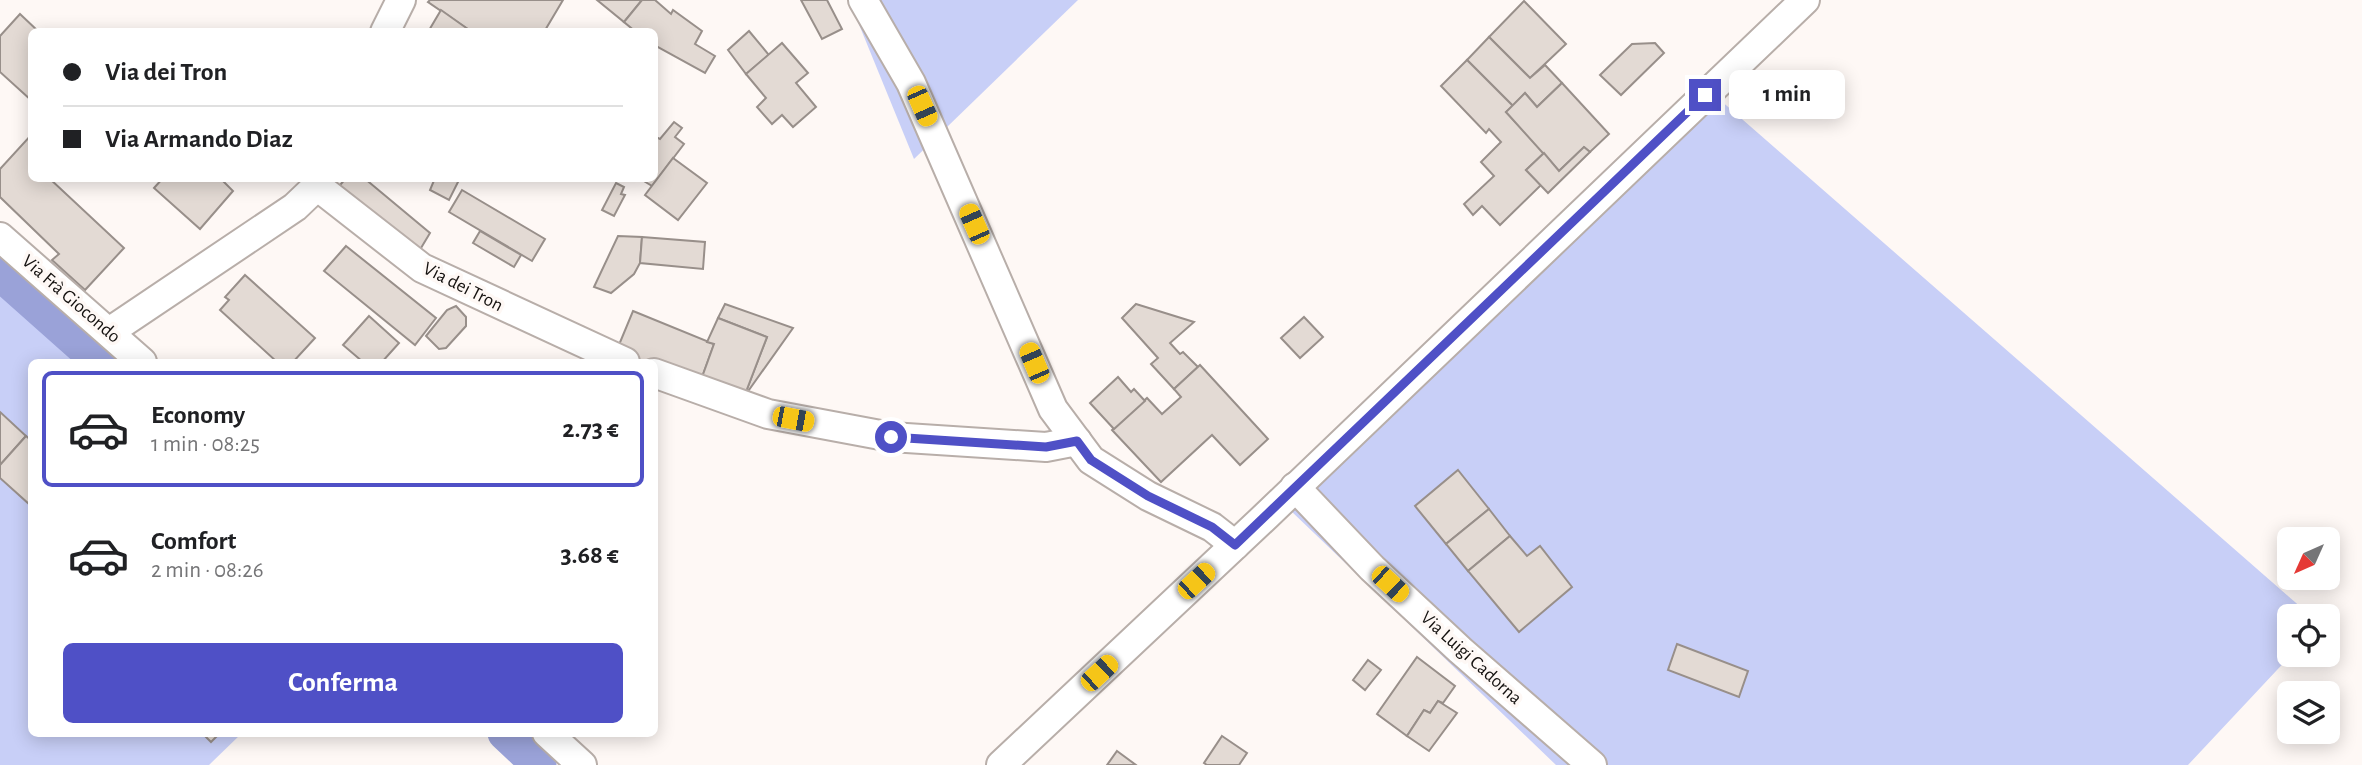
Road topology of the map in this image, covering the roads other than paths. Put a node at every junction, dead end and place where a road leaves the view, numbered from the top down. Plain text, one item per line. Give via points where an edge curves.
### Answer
1 (401, 0) edge
2 (863, 0) edge
3 (1794, 3) edge
4 (387, 28) edge
5 (318, 182) edge
6 (0, 237) edge
7 (109, 332) junction
8 (139, 359) edge
9 (619, 359) edge
10 (658, 374) edge
11 (1077, 441) junction
12 (1295, 487) junction
13 (1235, 545) junction
14 (551, 737) edge
15 (582, 765) edge
16 (1001, 765) edge
17 (1592, 765) edge

1 - 4 street
2 - 11 street via 911,83 1054,409
3 - 12 street
5 - 7 street, Via dei Tron via 295,207
5 - 9 street, Via dei Tron via 422,268
6 - 7 street, Via Frà Giocondo
7 - 8 street, Via Frà Giocondo
10 - 11 street via 768,414 891,437 1046,447
11 - 13 street via 1091,460 1148,496 1212,527
12 - 13 street
12 - 17 street, Via Luigi Cadorna via 1372,568
13 - 16 street
14 - 15 street

